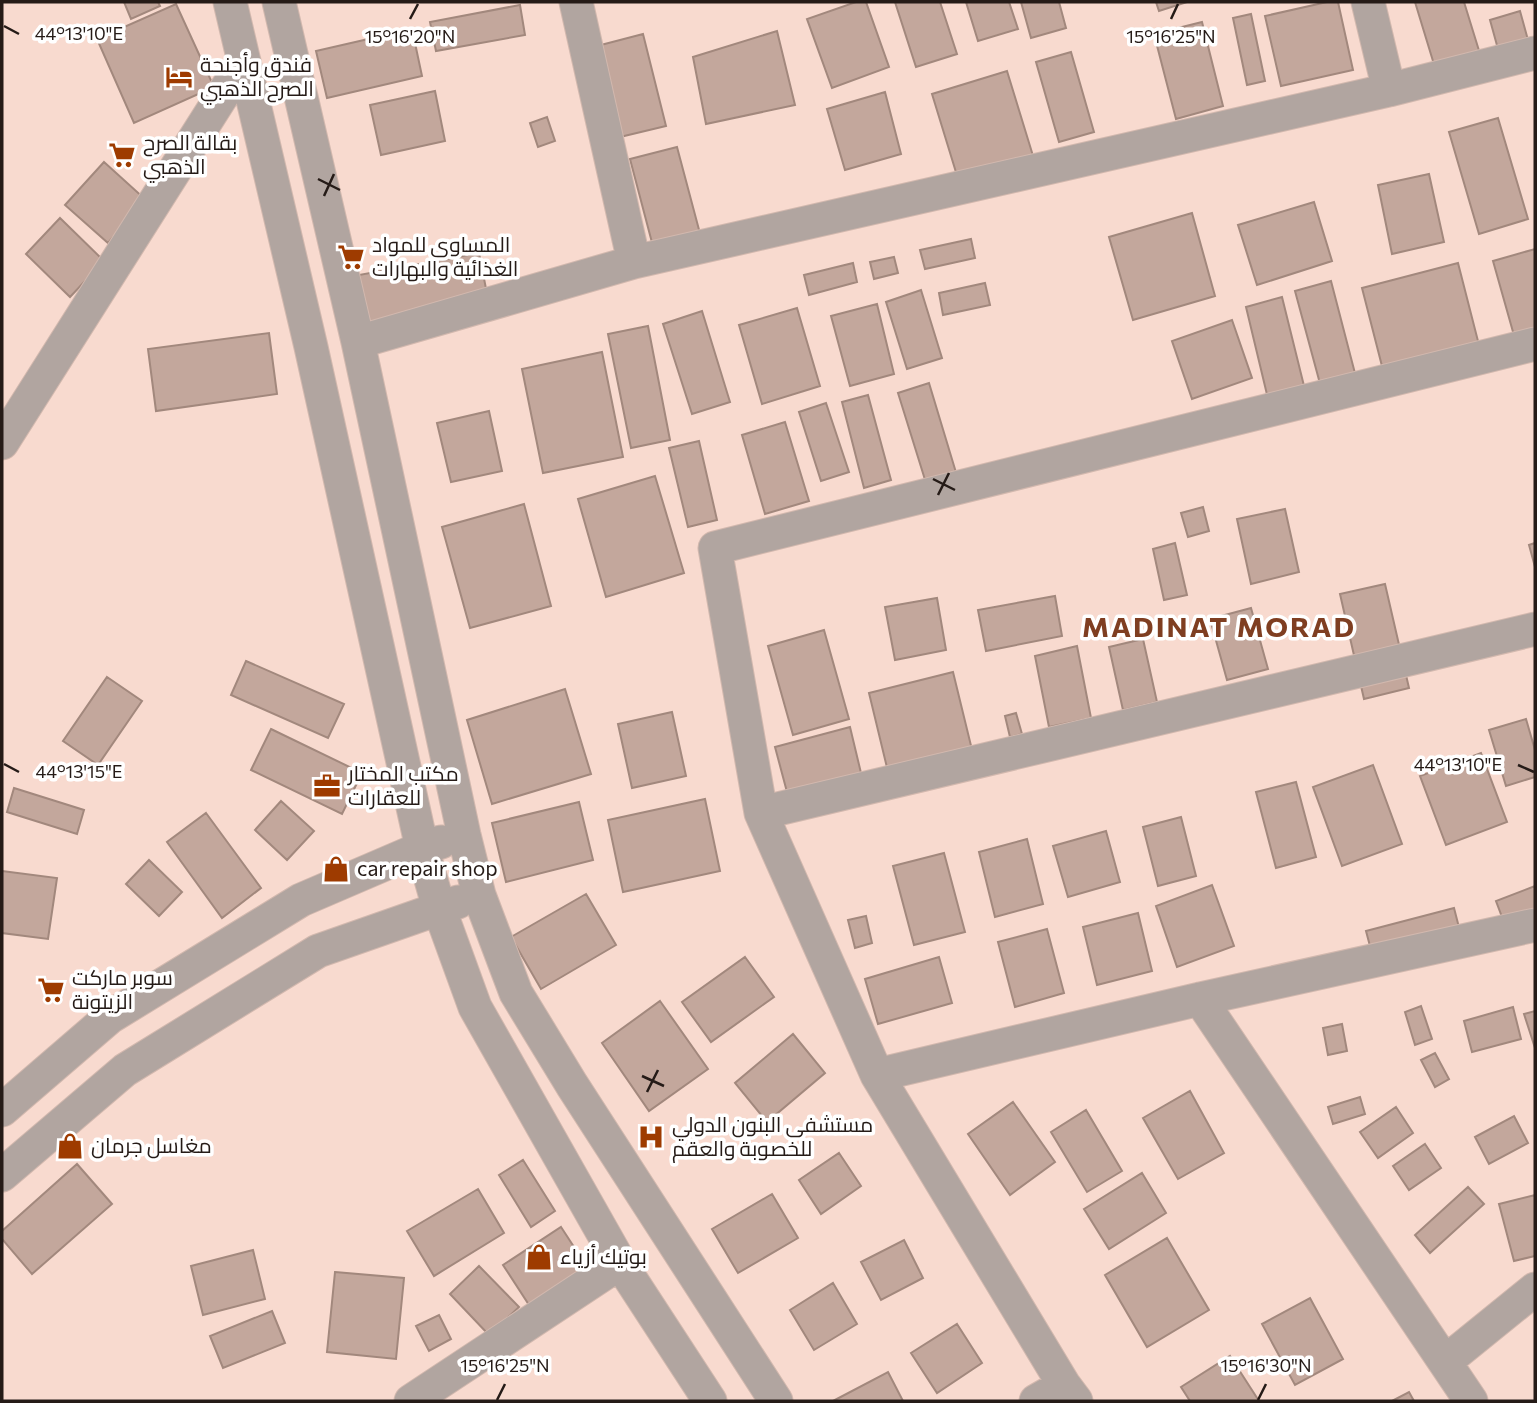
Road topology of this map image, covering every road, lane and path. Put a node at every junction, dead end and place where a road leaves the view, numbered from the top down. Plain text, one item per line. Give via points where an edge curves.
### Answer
1 (230, 2) edge
2 (279, 2) edge
3 (576, 2) edge
4 (1368, 2) edge
5 (1535, 53) edge
6 (244, 61) junction
7 (1389, 90) junction
8 (634, 262) junction
9 (358, 341) junction
10 (1535, 344) edge
11 (2, 443) edge
12 (1535, 629) edge
13 (761, 813) junction
14 (464, 835) junction
15 (422, 848) junction
16 (480, 895) junction
17 (439, 908) junction
18 (1535, 925) edge
19 (1200, 999) junction
20 (877, 1075) junction
21 (2, 1110) edge
22 (2, 1175) edge
23 (620, 1263) junction
24 (1535, 1289) edge
25 (1446, 1362) junction
26 (1058, 1396) edge
27 (411, 1401) edge
28 (710, 1401) edge
29 (776, 1401) edge
30 (1471, 1401) edge

1 - 6 street
2 - 9 street
3 - 8 street
4 - 7 street
5 - 7 street
6 - 11 street
6 - 15 street
7 - 8 street
8 - 9 street
9 - 14 street
10 - 13 street via 715,548
12 - 13 street
13 - 20 street
14 - 15 street
14 - 16 street
15 - 17 street
15 - 21 street via 300,900 110,1017
16 - 17 street
16 - 29 street via 516,993
17 - 22 street via 318,951 125,1070
17 - 23 street via 475,1007
18 - 19 street
19 - 20 street
19 - 25 street
20 - 26 street
23 - 27 street
23 - 28 street
24 - 25 street
25 - 30 street

